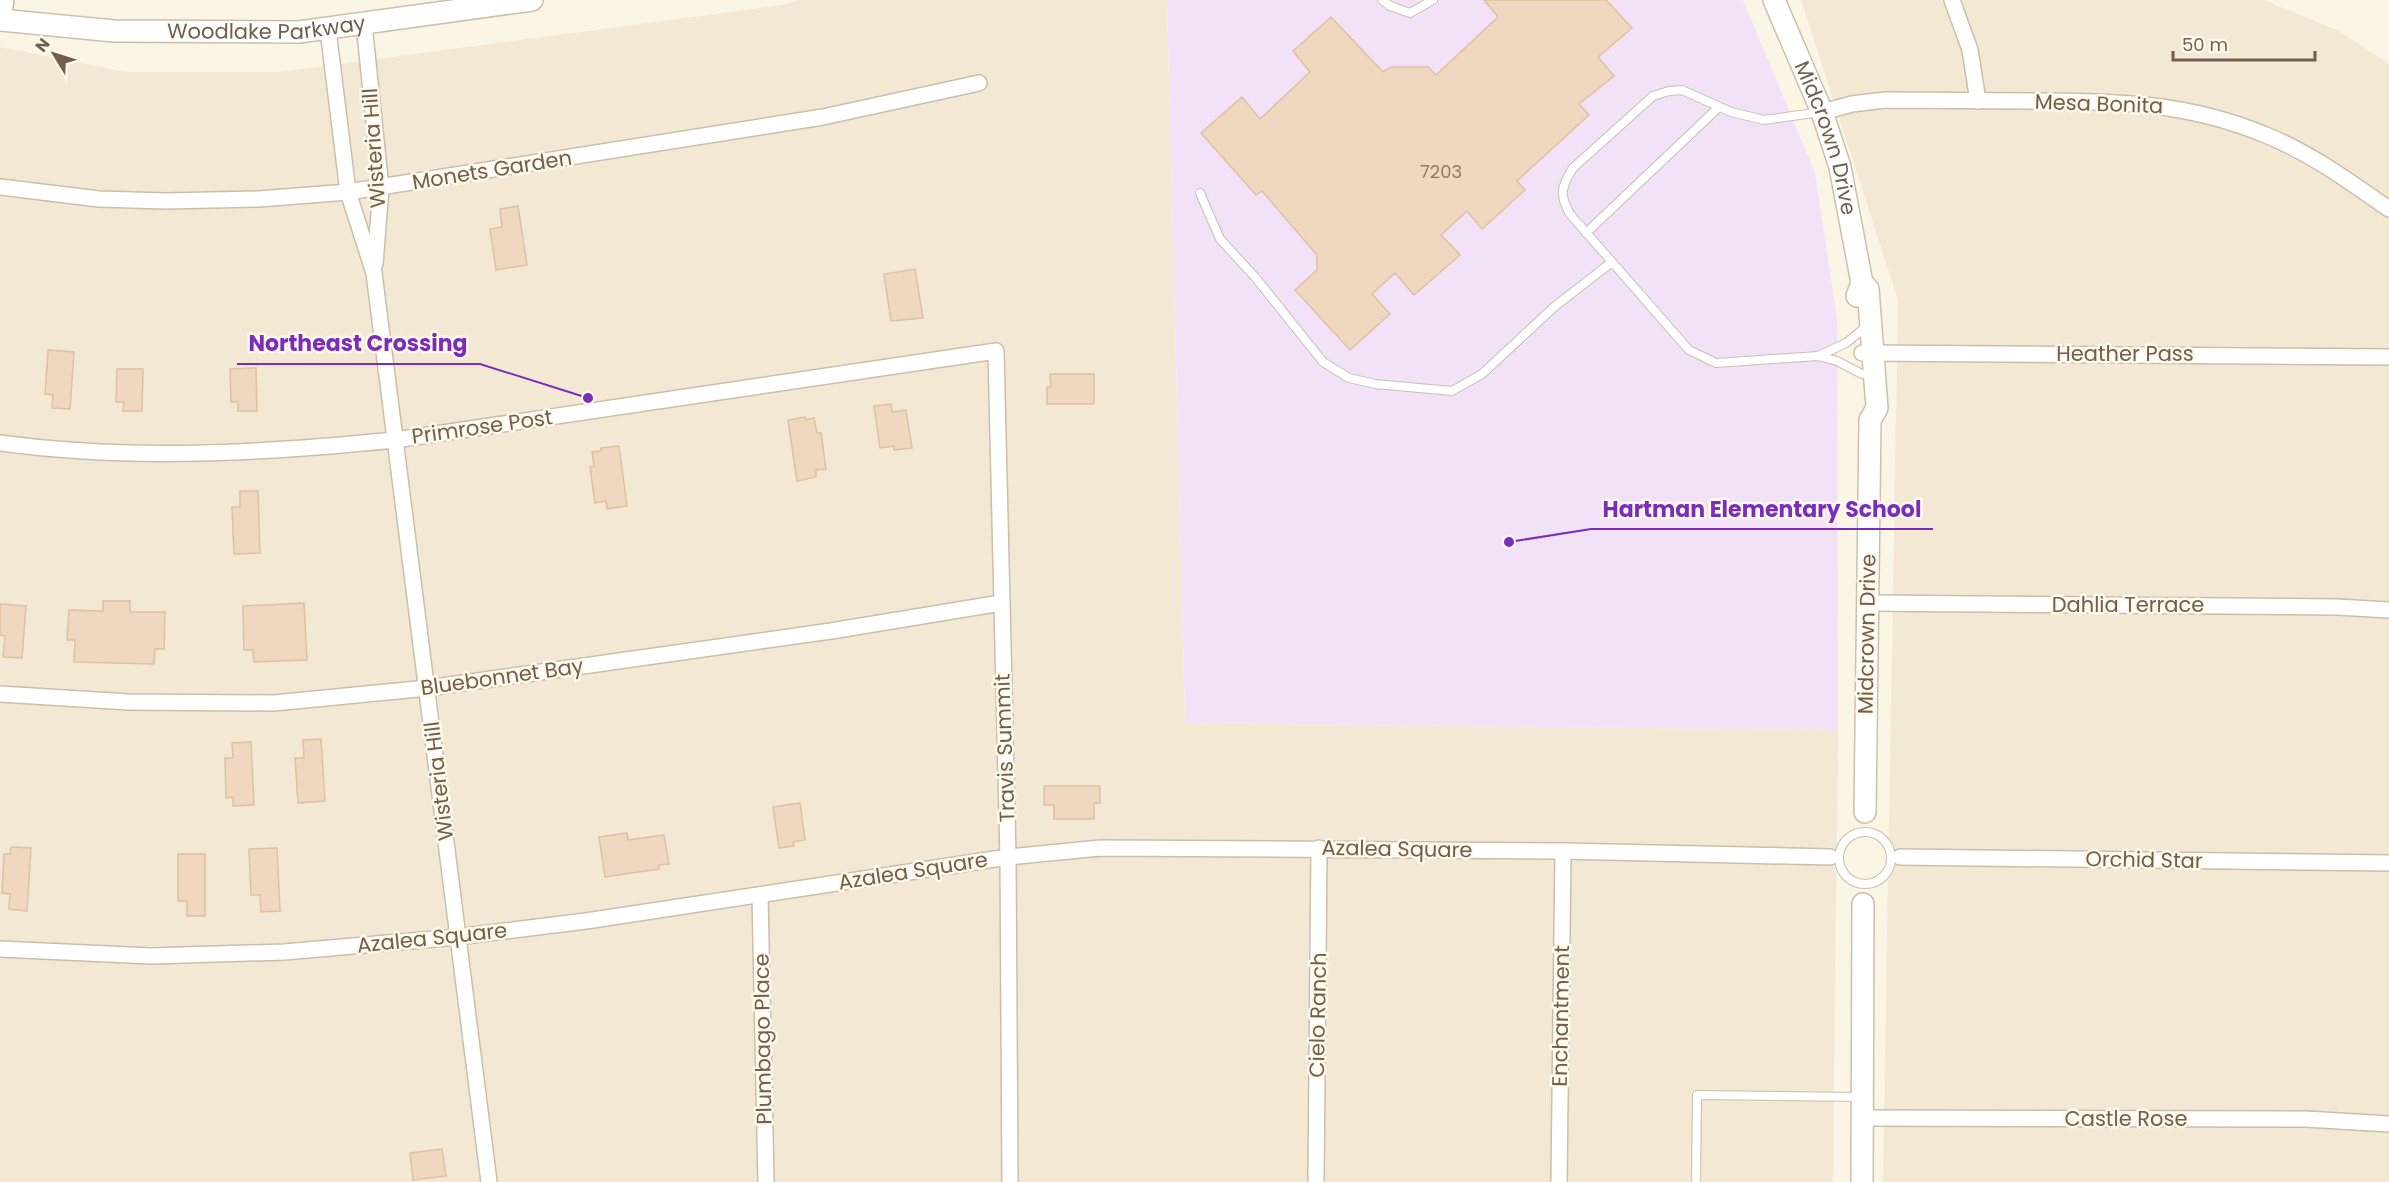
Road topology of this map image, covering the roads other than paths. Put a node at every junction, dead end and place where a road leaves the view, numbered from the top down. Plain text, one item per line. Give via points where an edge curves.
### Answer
1 (532, 0) edge
2 (1382, 0) edge
3 (1433, 0) edge
4 (1774, 0) edge
5 (1952, 0) edge
6 (3, 13) edge
7 (364, 24) junction
8 (328, 30) junction
9 (979, 83) dead end
10 (1978, 101) junction
11 (1719, 107) junction
12 (1822, 112) junction
13 (0, 187) edge
14 (381, 188) junction
15 (348, 192) junction
16 (1200, 193) dead end
17 (2389, 209) edge
18 (1586, 233) junction
19 (1612, 262) junction
20 (374, 273) junction
21 (1866, 347) junction
22 (996, 351) joint
23 (1818, 356) junction
24 (2389, 357) edge
25 (395, 440) junction
26 (0, 443) edge
27 (1001, 603) junction
28 (1868, 603) junction
29 (2389, 610) edge
30 (428, 688) junction
31 (0, 694) edge
32 (1863, 818) junction
33 (1857, 833) junction
34 (1873, 833) junction
35 (1319, 848) junction
36 (1563, 851) junction
37 (1008, 857) junction
38 (1836, 857) junction
39 (1893, 857) junction
40 (2389, 863) edge
41 (1864, 892) junction
42 (760, 895) junction
43 (457, 937) junction
44 (0, 949) edge
45 (1862, 1097) junction
46 (1862, 1118) junction
47 (2389, 1124) edge
48 (489, 1182) edge
49 (766, 1182) edge
50 (1010, 1182) edge
51 (1316, 1182) edge
52 (1559, 1182) edge
53 (1696, 1182) edge
54 (1862, 1182) edge

1 - 7 street, Woodlake Parkway
2 - 3 lane via 1410,13
4 - 12 street, Midcrown Drive
5 - 10 street via 1970,50
6 - 8 street, Woodlake Parkway via 114,31
7 - 8 street, Woodlake Parkway
7 - 14 street, Wisteria Hill
8 - 15 street, Wisteria Hill
9 - 14 street, Monets Garden via 823,117
10 - 12 street, Mesa Bonita via 1885,100
10 - 17 street, Mesa Bonita via 2138,102 2202,113 2303,152
11 - 12 lane via 1764,120
11 - 18 lane
11 - 18 lane via 1682,90 1653,96 1573,168 1564,183 1562,200
12 - 21 street, Midcrown Drive via 1840,167 1862,283 1868,289
13 - 15 street, Monets Garden via 99,200 166,201
14 - 15 street, Monets Garden
14 - 20 street, Wisteria Hill
15 - 20 street, Wisteria Hill
16 - 19 lane via 1220,239 1323,362 1349,378 1374,384 1452,391 1482,374 1554,308
18 - 19 lane
19 - 23 lane via 1689,350 1716,363
20 - 25 street, Wisteria Hill
21 - 23 lane via 1846,343
21 - 23 lane via 1837,361
21 - 24 street, Heather Pass
21 - 28 street, Midcrown Drive via 1877,408 1870,420
22 - 25 street, Primrose Post
22 - 27 street, Travis Summit
25 - 26 street, Primrose Post via 295,450 169,454
25 - 30 street, Wisteria Hill
27 - 30 street, Bluebonnet Bay
27 - 37 street, Travis Summit
28 - 29 street, Dahlia Terrace
28 - 32 street, Midcrown Drive
30 - 31 street, Bluebonnet Bay via 274,703 129,702
30 - 43 street, Wisteria Hill
32 - 33 lane
32 - 34 lane
33 - 34 lane
33 - 38 lane via 1844,842
34 - 39 lane via 1886,842
35 - 36 street, Azalea Square
35 - 37 street, Azalea Square via 1100,848
35 - 51 street, Cielo Ranch
36 - 38 street, Azalea Square
36 - 52 street, Enchantment
37 - 42 street, Azalea Square
37 - 50 street, Travis Summit
38 - 41 lane via 1849,879
39 - 40 street, Orchid Star
39 - 41 lane via 1887,873
41 - 45 street
42 - 43 street, Azalea Square
42 - 49 street, Plumbago Place
43 - 44 street, Azalea Square via 284,952 173,955
43 - 48 street, Wisteria Hill
45 - 46 street
45 - 53 lane via 1697,1095
46 - 47 street, Castle Rose via 2306,1119
46 - 54 street

